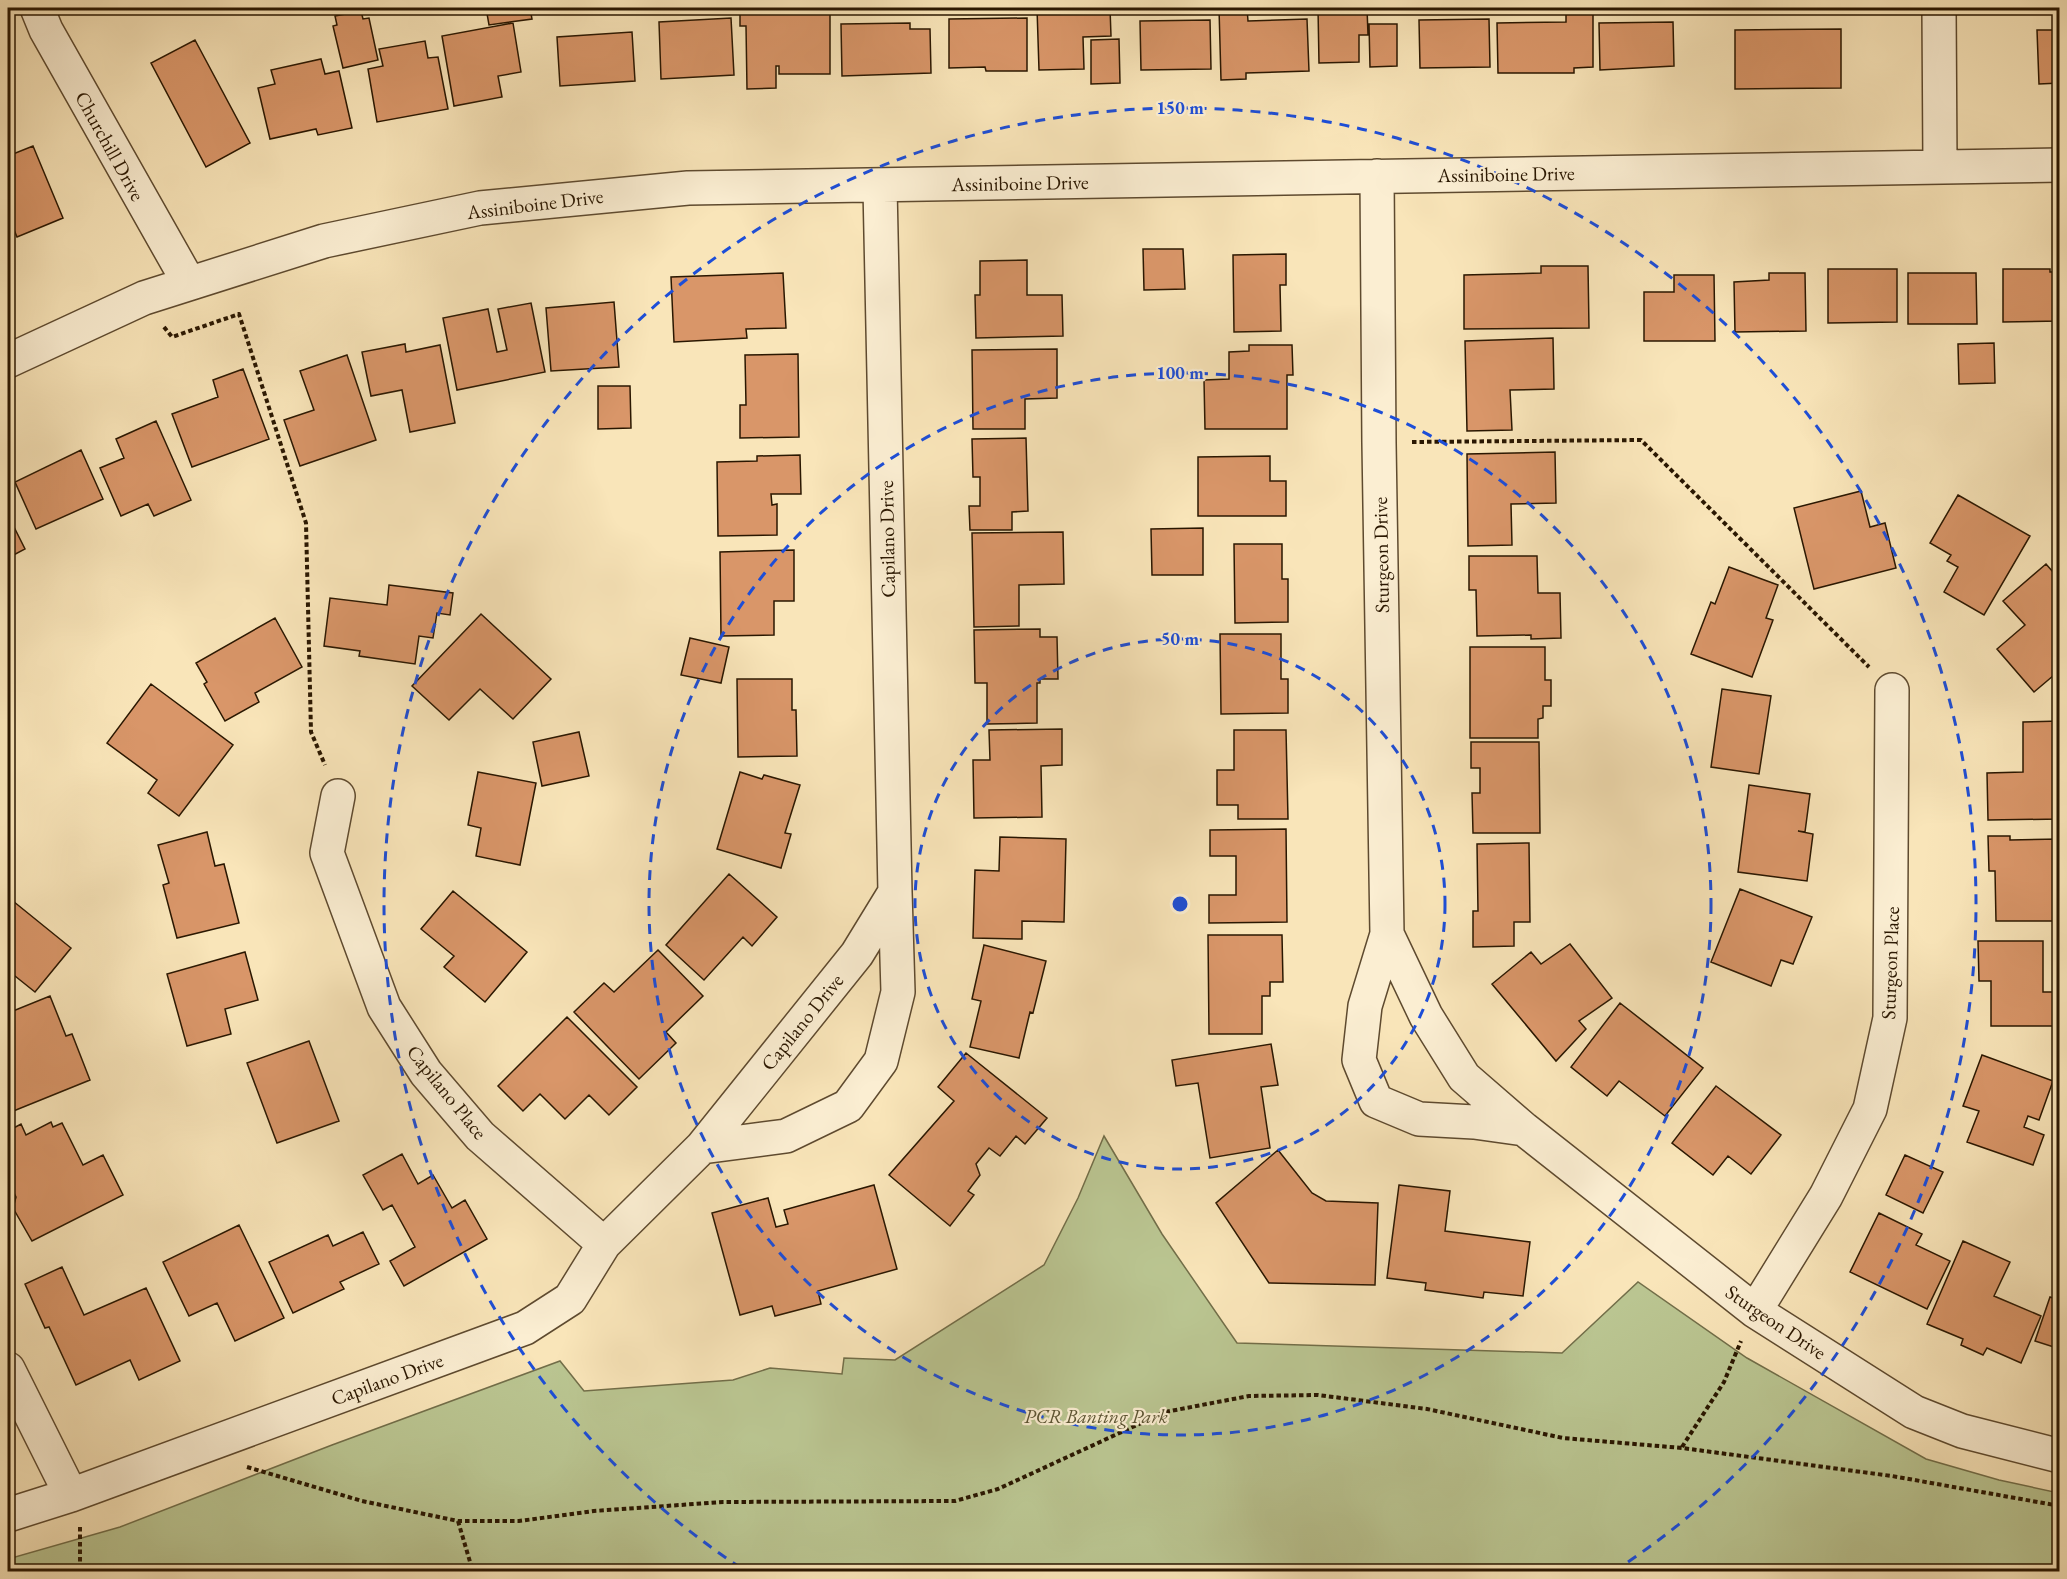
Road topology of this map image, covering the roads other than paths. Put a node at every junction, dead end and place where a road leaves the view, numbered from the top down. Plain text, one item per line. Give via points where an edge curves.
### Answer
1 (37, 8) edge
2 (1939, 8) edge
3 (2060, 165) edge
4 (1940, 166) junction
5 (1377, 176) junction
6 (880, 186) junction
7 (189, 283) junction
8 (8, 361) edge
9 (1892, 690) dead end
10 (338, 796) dead end
11 (895, 892) junction
12 (1387, 934) junction
13 (1524, 1129) junction
14 (702, 1147) junction
15 (604, 1244) junction
16 (1755, 1311) junction
17 (8, 1369) edge
18 (2060, 1456) edge
19 (71, 1495) junction
20 (8, 1515) edge

1 - 7 street, Churchill Drive
2 - 4 street
3 - 4 street, Assiniboine Drive
4 - 5 street, Assiniboine Drive
5 - 6 street, Assiniboine Drive
5 - 12 street, Sturgeon Drive
6 - 7 street, Assiniboine Drive via 688,188 480,208 324,242
6 - 11 street, Capilano Drive
7 - 8 street, Assiniboine Drive via 144,298
9 - 16 street, Sturgeon Place via 1890,1018 1870,1109 1826,1196
10 - 15 street, Capilano Place via 327,853 384,1007 426,1073 480,1136
11 - 14 street, Capilano Drive via 857,954
11 - 14 street, Capilano Drive via 898,992 881,1061 848,1106 786,1136
12 - 13 street, Sturgeon Drive via 1426,1016 1464,1077
12 - 13 street, Sturgeon Drive via 1365,1006 1359,1059 1376,1101 1419,1119
13 - 16 street, Sturgeon Drive
14 - 15 street, Capilano Drive
15 - 19 street, Capilano Drive via 570,1299 525,1328
16 - 18 street, Sturgeon Drive via 1914,1412 1962,1431
17 - 19 street
19 - 20 street, Capilano Drive

